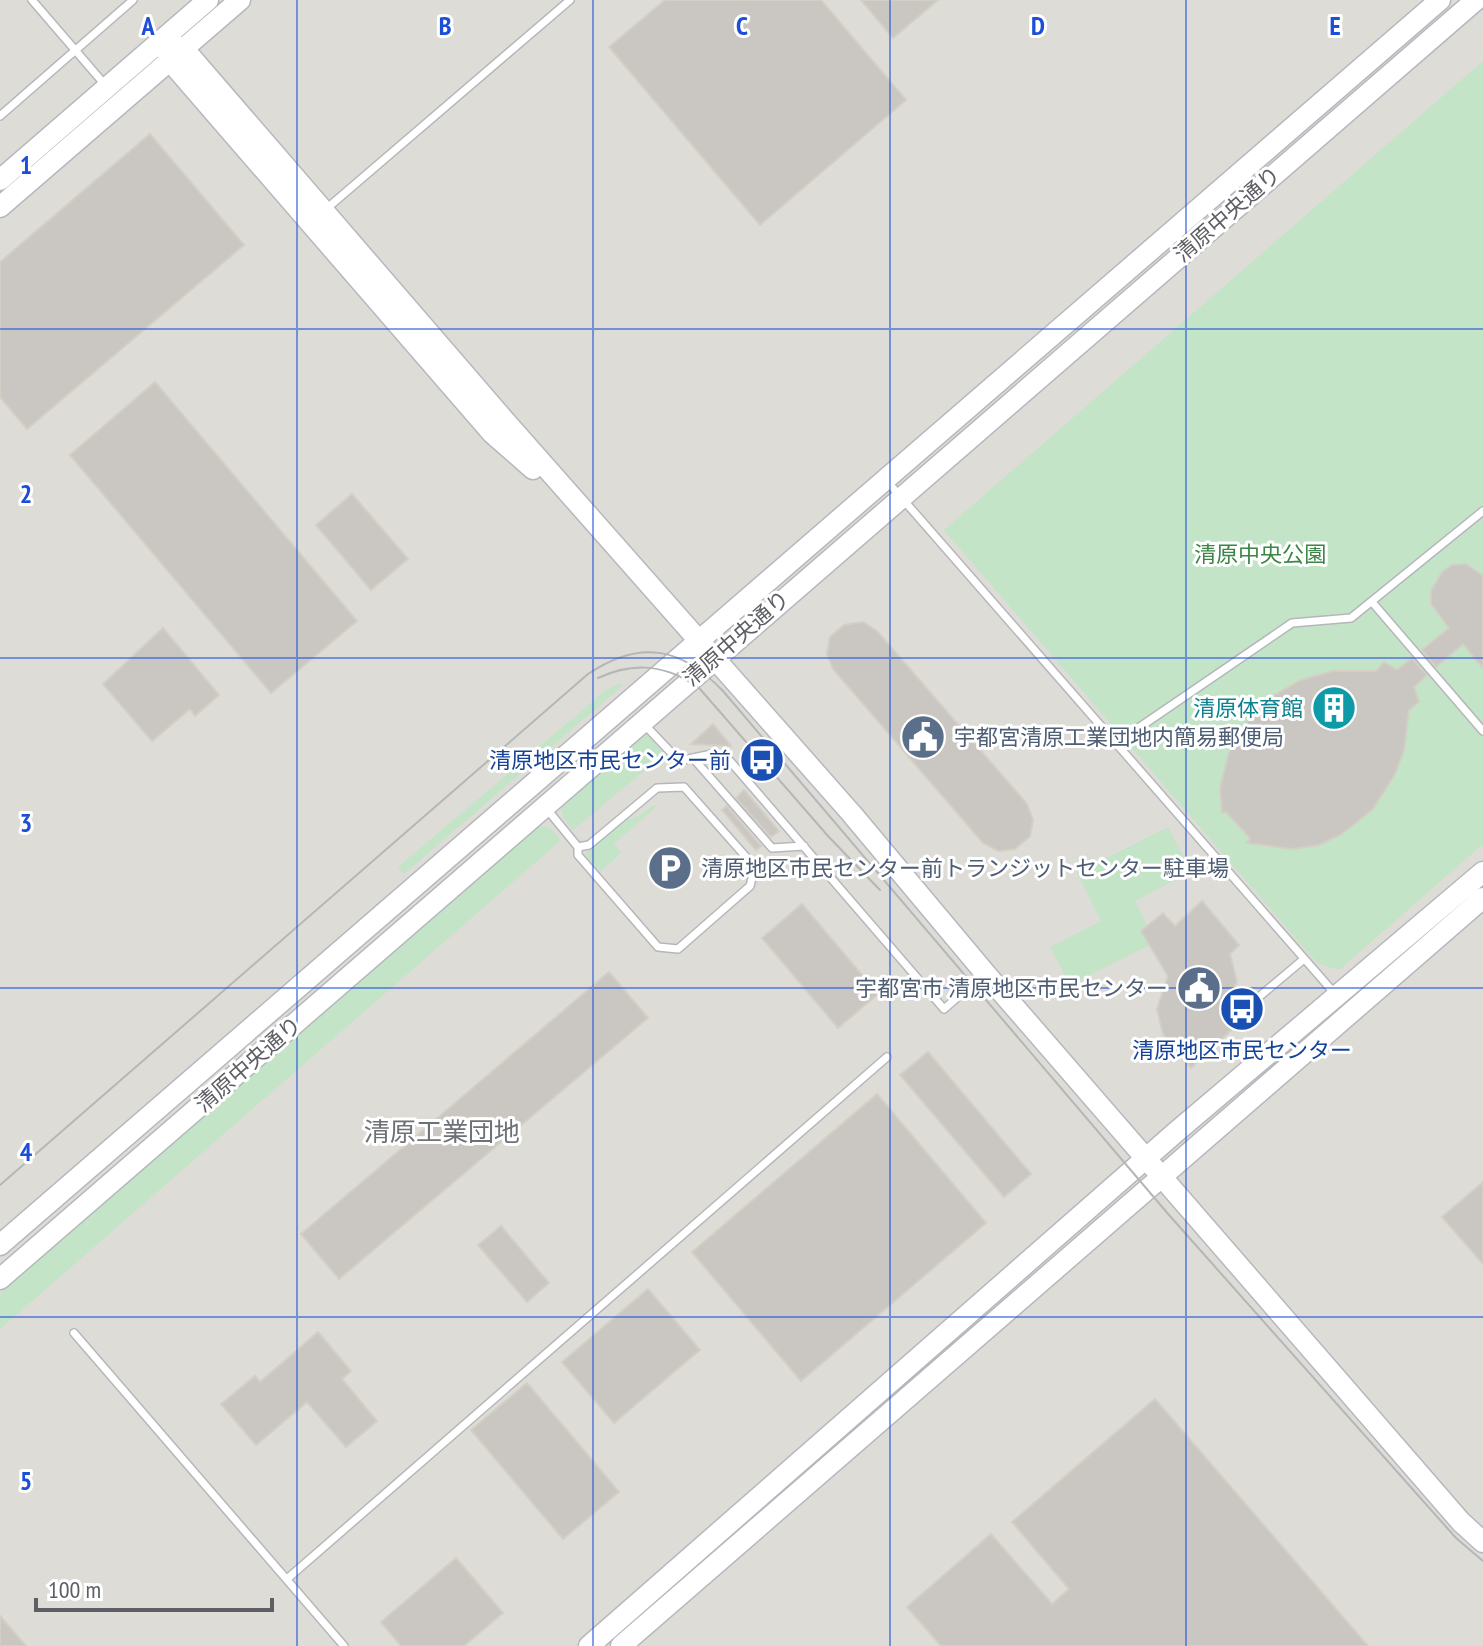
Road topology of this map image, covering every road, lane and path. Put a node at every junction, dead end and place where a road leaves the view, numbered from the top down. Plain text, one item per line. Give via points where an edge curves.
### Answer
1 (32, 0) edge
2 (133, 0) edge
3 (208, 0) edge
4 (240, 0) edge
5 (570, 0) edge
6 (1440, 0) edge
7 (1476, 0) edge
8 (163, 40) junction
9 (75, 50) junction
10 (177, 55) junction
11 (107, 87) junction
12 (0, 116) edge
13 (0, 180) edge
14 (0, 207) edge
15 (324, 212) junction
16 (884, 479) junction
17 (900, 496) junction
18 (1483, 511) edge
19 (596, 524) junction
20 (1372, 602) junction
21 (699, 641) junction
22 (714, 658) junction
23 (641, 722) junction
24 (1483, 731) edge
25 (1115, 744) junction
26 (693, 758) junction
27 (545, 807) junction
28 (804, 846) junction
29 (578, 847) junction
30 (1483, 872) edge
31 (1483, 898) edge
32 (1304, 959) junction
33 (985, 973) junction
34 (1254, 1001) dead end
35 (1345, 1005) junction
36 (887, 1057) dead end
37 (1145, 1159) junction
38 (1163, 1178) junction
39 (0, 1245) edge
40 (0, 1279) edge
41 (74, 1333) dead end
42 (1483, 1542) edge
43 (287, 1579) junction
44 (344, 1646) edge
45 (589, 1646) edge
46 (621, 1646) edge

1 - 9 lane
2 - 9 lane
3 - 8 street
4 - 10 street
5 - 15 lane
6 - 16 street, 清原中央通り
7 - 17 street, 清原中央通り
8 - 10 street
8 - 11 street
9 - 11 lane
9 - 12 lane
10 - 14 street
10 - 15 street
10 - 19 street via 492,433
11 - 13 street
15 - 19 street
16 - 17 lane
16 - 21 street, 清原中央通り
17 - 22 street, 清原中央通り
17 - 25 lane
18 - 20 lane
19 - 21 street
20 - 24 lane
20 - 25 lane via 1351,618 1292,623
21 - 22 street
21 - 39 street, 清原中央通り
22 - 23 street, 清原中央通り
22 - 33 street
23 - 26 lane via 675,759
23 - 27 street, 清原中央通り
25 - 32 lane
26 - 28 lane via 712,754 730,761
26 - 28 lane via 772,848
27 - 29 lane
27 - 40 street, 清原中央通り
28 - 33 lane via 944,1009
29 - 29 lane via 589,845 654,789 684,787 755,867 750,886 678,949 658,947 578,855
30 - 35 street
31 - 35 street
32 - 34 lane
32 - 35 lane
33 - 37 street
35 - 37 street
35 - 38 street
36 - 43 lane
37 - 38 street
37 - 45 street
38 - 42 street
38 - 46 street
41 - 43 lane
43 - 44 lane

